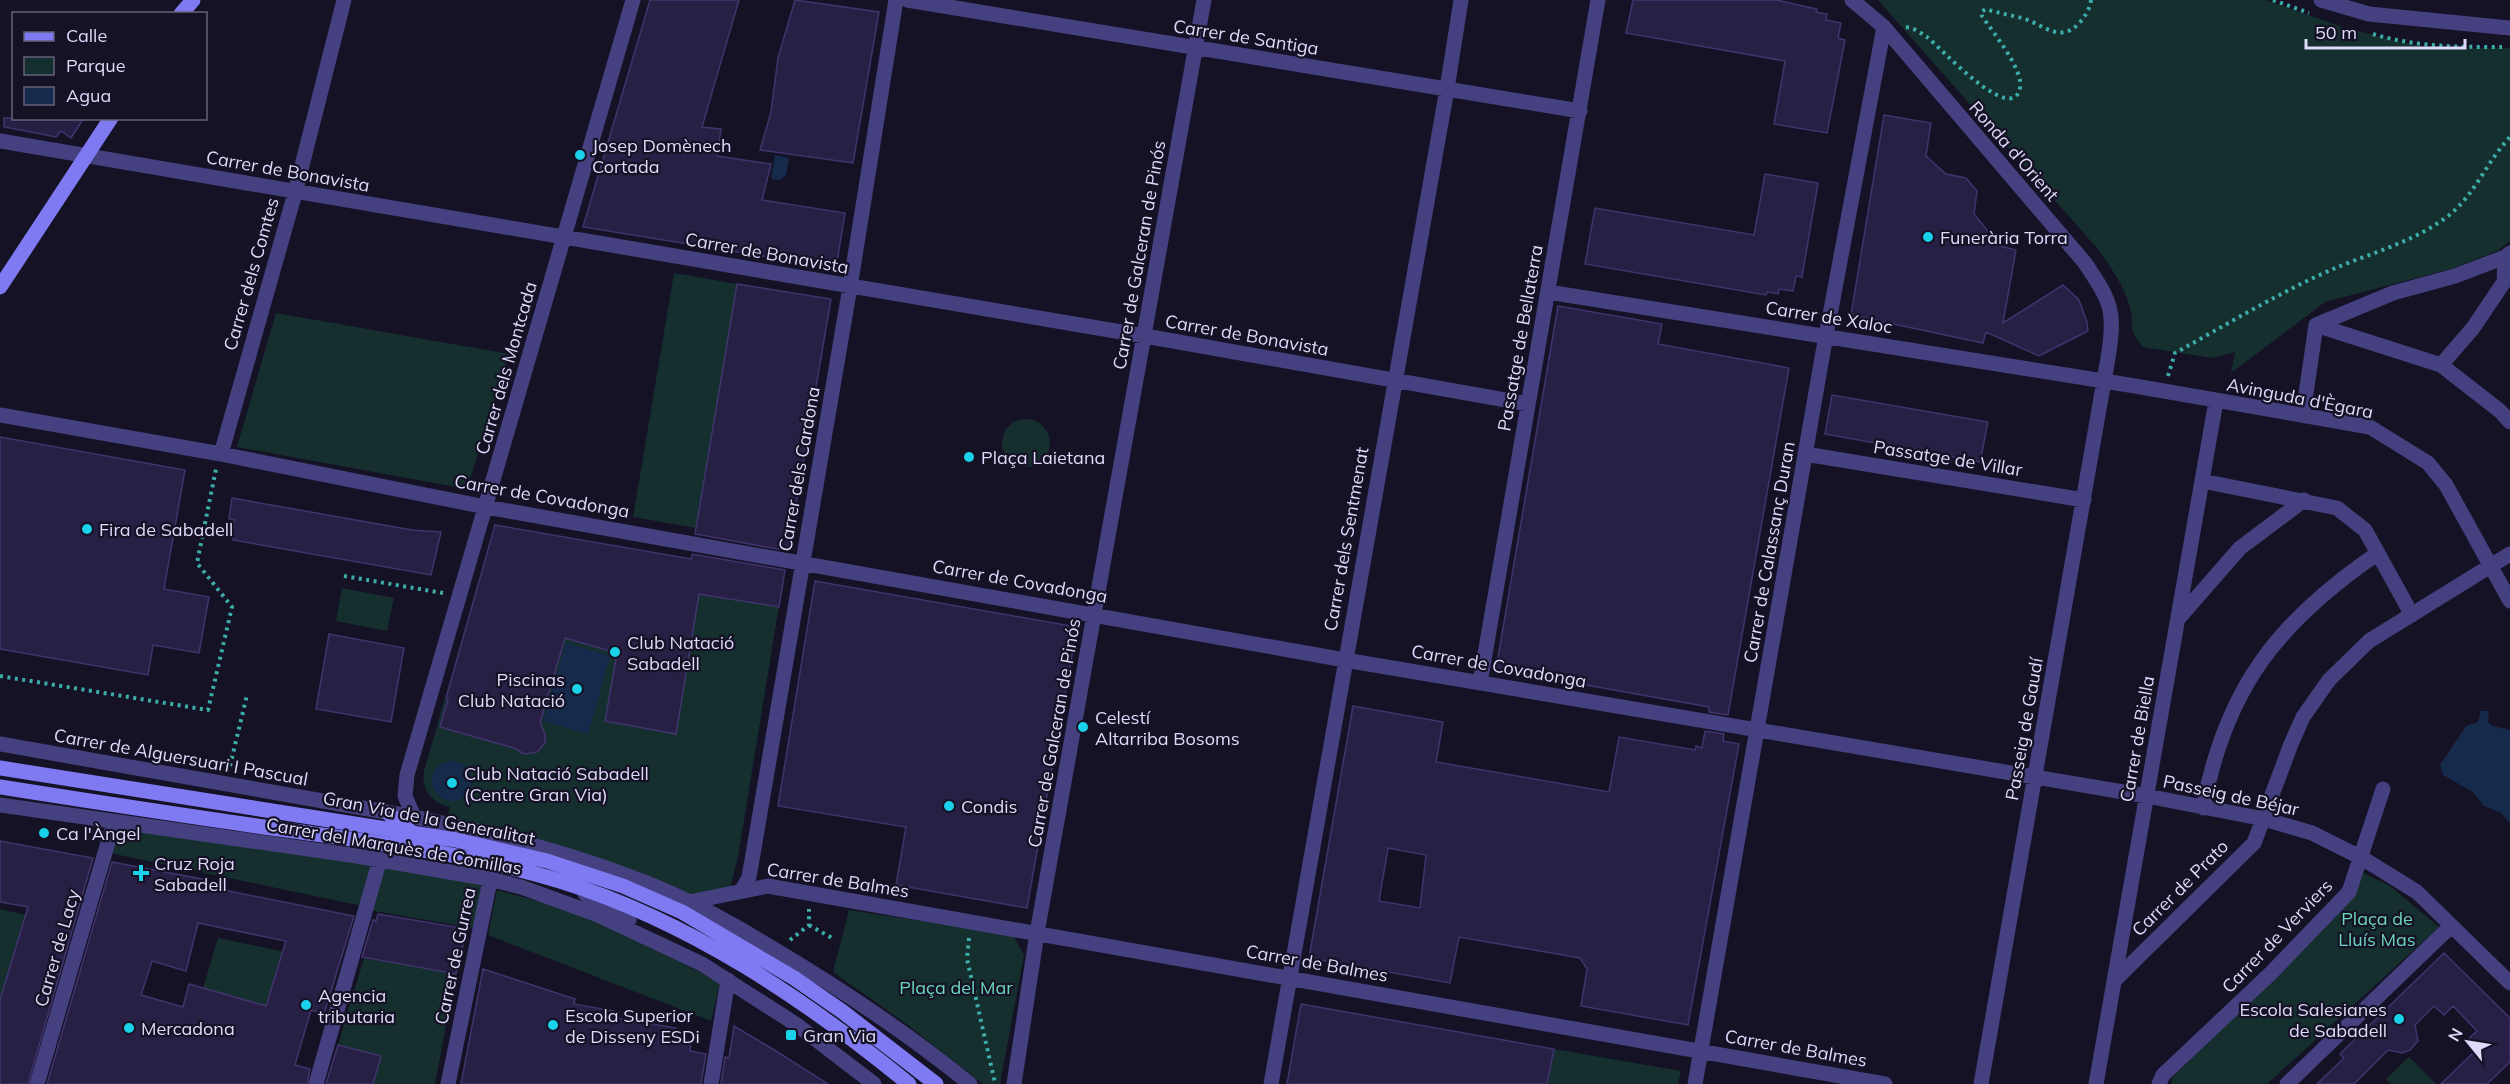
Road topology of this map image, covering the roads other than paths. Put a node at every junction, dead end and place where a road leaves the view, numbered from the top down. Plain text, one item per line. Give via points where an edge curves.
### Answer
1 (193, 0) edge
2 (344, 0) edge
3 (633, 0) edge
4 (896, 0) edge
5 (907, 0) edge
6 (1204, 0) edge
7 (1461, 0) edge
8 (1598, 0) edge
9 (1852, 0) edge
10 (2321, 0) edge
11 (183, 12) edge
12 (1884, 27) junction
13 (2510, 28) edge
14 (1196, 48) junction
15 (1447, 89) junction
16 (1580, 111) junction
17 (110, 120) edge
18 (0, 141) edge
19 (87, 157) junction
20 (295, 193) junction
21 (564, 239) junction
22 (2507, 255) edge
23 (0, 287) edge
24 (850, 287) junction
25 (1548, 292) junction
26 (2316, 324) junction
27 (1145, 336) junction
28 (1826, 336) junction
29 (2441, 365) junction
30 (1394, 381) junction
31 (2104, 381) junction
32 (2216, 402) junction
33 (1528, 404) junction
34 (2303, 414) junction
35 (0, 415) edge
36 (2510, 422) edge
37 (221, 454) junction
38 (1806, 454) junction
39 (2202, 481) junction
40 (2084, 500) junction
41 (2304, 500) junction
42 (486, 507) junction
43 (2378, 553) junction
44 (2510, 554) edge
45 (802, 563) junction
46 (2490, 567) junction
47 (2510, 601) edge
48 (1095, 614) junction
49 (2412, 615) junction
50 (2178, 619) junction
51 (1345, 660) junction
52 (1480, 683) junction
53 (1758, 732) junction
54 (0, 744) edge
55 (0, 768) edge
56 (2035, 779) junction
57 (0, 787) edge
58 (2383, 789) dead end
59 (2147, 796) junction
60 (0, 805) edge
61 (2203, 808) junction
62 (2264, 819) junction
63 (114, 822) junction
64 (412, 824) junction
65 (500, 842) junction
66 (2362, 858) junction
67 (380, 859) junction
68 (492, 872) junction
69 (566, 884) junction
70 (742, 890) junction
71 (689, 902) junction
72 (2451, 926) junction
73 (1037, 933) junction
74 (696, 961) junction
75 (1290, 978) junction
76 (2116, 979) junction
77 (728, 980) junction
78 (2509, 980) edge
79 (1701, 1050) junction
80 (37, 1084) edge
81 (316, 1084) edge
82 (448, 1084) edge
83 (711, 1084) edge
84 (874, 1084) edge
85 (909, 1084) edge
86 (936, 1084) edge
87 (970, 1084) edge
88 (1014, 1084) edge
89 (1271, 1084) edge
90 (1695, 1084) edge
91 (1885, 1084) edge
92 (1981, 1084) edge
93 (2096, 1084) edge
94 (2159, 1084) edge
95 (2287, 1084) edge

1 - 11 street
2 - 20 street, Carrer dels Comtes
3 - 21 street, Carrer dels Montcada
4 - 24 street, Carrer dels Cardona
5 - 14 street, Carrer de Santiga
6 - 14 street, Carrer de Galceran de Pinós
7 - 15 street, Carrer dels Sentmenat
8 - 16 street, Passatge de Bellaterra
9 - 12 street, Ronda d'Orient
10 - 13 street via 2369,14
12 - 28 street, Carrer de Calassanç Duran
12 - 31 street, Ronda d'Orient via 2085,263 2106,295 2113,316
14 - 15 street, Carrer de Santiga
14 - 27 street, Carrer de Galceran de Pinós
15 - 16 street, Carrer de Santiga
15 - 30 street, Carrer dels Sentmenat
16 - 25 street, Passatge de Bellaterra
17 - 19 street
18 - 19 street, Carrer de Bonavista
19 - 20 street, Carrer de Bonavista
19 - 23 street
20 - 21 street, Carrer de Bonavista
20 - 37 street, Carrer dels Comtes
21 - 24 street, Carrer de Bonavista
21 - 42 street, Carrer dels Montcada
22 - 26 street
22 - 29 street via 2504,282 2473,328
24 - 27 street, Carrer de Bonavista
24 - 45 street, Carrer dels Cardona
25 - 28 street, Carrer de Xaloc
25 - 33 street, Passatge de Bellaterra
26 - 29 street
26 - 34 street
27 - 30 street, Carrer de Bonavista
27 - 48 street, Carrer de Galceran de Pinós
28 - 31 street, Carrer de Xaloc
28 - 38 street, Carrer de Calassanç Duran
29 - 36 street
30 - 33 street, Carrer de Bonavista
30 - 51 street, Carrer dels Sentmenat
31 - 32 street, Avinguda d'Ègara
31 - 40 street, Passeig de Gaudí
32 - 34 street, Avinguda d'Ègara
32 - 39 street, Carrer de Biella
33 - 52 street, Passatge de Bellaterra
34 - 46 street, Avinguda d'Ègara via 2370,428 2428,463 2446,485
35 - 37 street, Carrer de Covadonga
37 - 42 street, Carrer de Covadonga
38 - 40 street, Passatge de Villar
38 - 53 street, Carrer de Calassanç Duran
39 - 41 street
39 - 50 street, Carrer de Biella
40 - 56 street, Passeig de Gaudí
41 - 43 street via 2337,508 2365,530
41 - 50 street via 2240,548
42 - 45 street, Carrer de Covadonga
42 - 64 street, Carrer dels Montcada via 407,775 405,796
43 - 49 street
43 - 61 street via 2307,608 2258,664 2220,740
44 - 46 street, Carrer de Prato
45 - 48 street, Carrer de Covadonga
45 - 70 street, Carrer dels Cardona via 753,861
46 - 47 street, Avinguda d'Ègara
46 - 49 street, Carrer de Prato
48 - 51 street, Carrer de Covadonga
48 - 73 street, Carrer de Galceran de Pinós
49 - 62 street, Carrer de Prato via 2369,641 2315,697 2291,744
50 - 59 street, Carrer de Biella
51 - 52 street, Carrer de Covadonga
51 - 75 street, Carrer dels Sentmenat
52 - 53 street, Carrer de Covadonga
53 - 56 street, Carrer de Covadonga
53 - 79 street, Carrer de Calassanç Duran
54 - 64 street, Carrer de Alguersuari I Pascual via 388,813
55 - 64 street, Gran Via de la Generalitat
56 - 59 street, Passeig de Béjar
56 - 92 street, Passeig de Gaudí
57 - 68 street, Gran Via de la Generalitat via 445,853
58 - 66 street, Carrer de Verviers
59 - 61 street, Passeig de Béjar
59 - 76 street, Carrer de Biella
60 - 63 street, Carrer del Marquès de Comillas
61 - 62 street, Passeig de Béjar
62 - 66 street, Passeig de Béjar via 2313,833
62 - 76 street, Carrer de Prato via 2254,843
63 - 67 street, Carrer del Marquès de Comillas
63 - 80 street, Carrer de Lacy
64 - 65 street, Gran Via de la Generalitat
65 - 68 street, Carrer de Gurrea
65 - 71 street via 588,861
65 - 86 street, Gran Via de la Generalitat via 623,886 682,912 794,978
66 - 72 street, Passeig de Béjar via 2417,892
66 - 94 street, Carrer de Verviers via 2349,892 2271,973 2163,1075
67 - 68 street, Carrer del Marquès de Comillas
67 - 81 street
68 - 69 street, Gran Via de la Generalitat
68 - 74 street, Carrer del Marquès de Comillas
68 - 82 street, Carrer de Gurrea
69 - 74 street
69 - 85 street, Gran Via de la Generalitat via 687,934 752,970 825,1019
70 - 71 street
70 - 73 street, Carrer de Balmes via 768,886
71 - 87 street via 867,1006
72 - 78 street, Passeig de Béjar
72 - 95 street
73 - 75 street, Carrer de Balmes
73 - 88 street, Carrer de Galceran de Pinós
74 - 77 street, Carrer del Marquès de Comillas
75 - 79 street, Carrer de Balmes
75 - 89 street, Carrer dels Sentmenat
76 - 93 street, Carrer de Biella
77 - 83 street
77 - 84 street, Carrer del Marquès de Comillas via 797,1025
79 - 90 street, Carrer de Calassanç Duran
79 - 91 street, Carrer de Balmes

